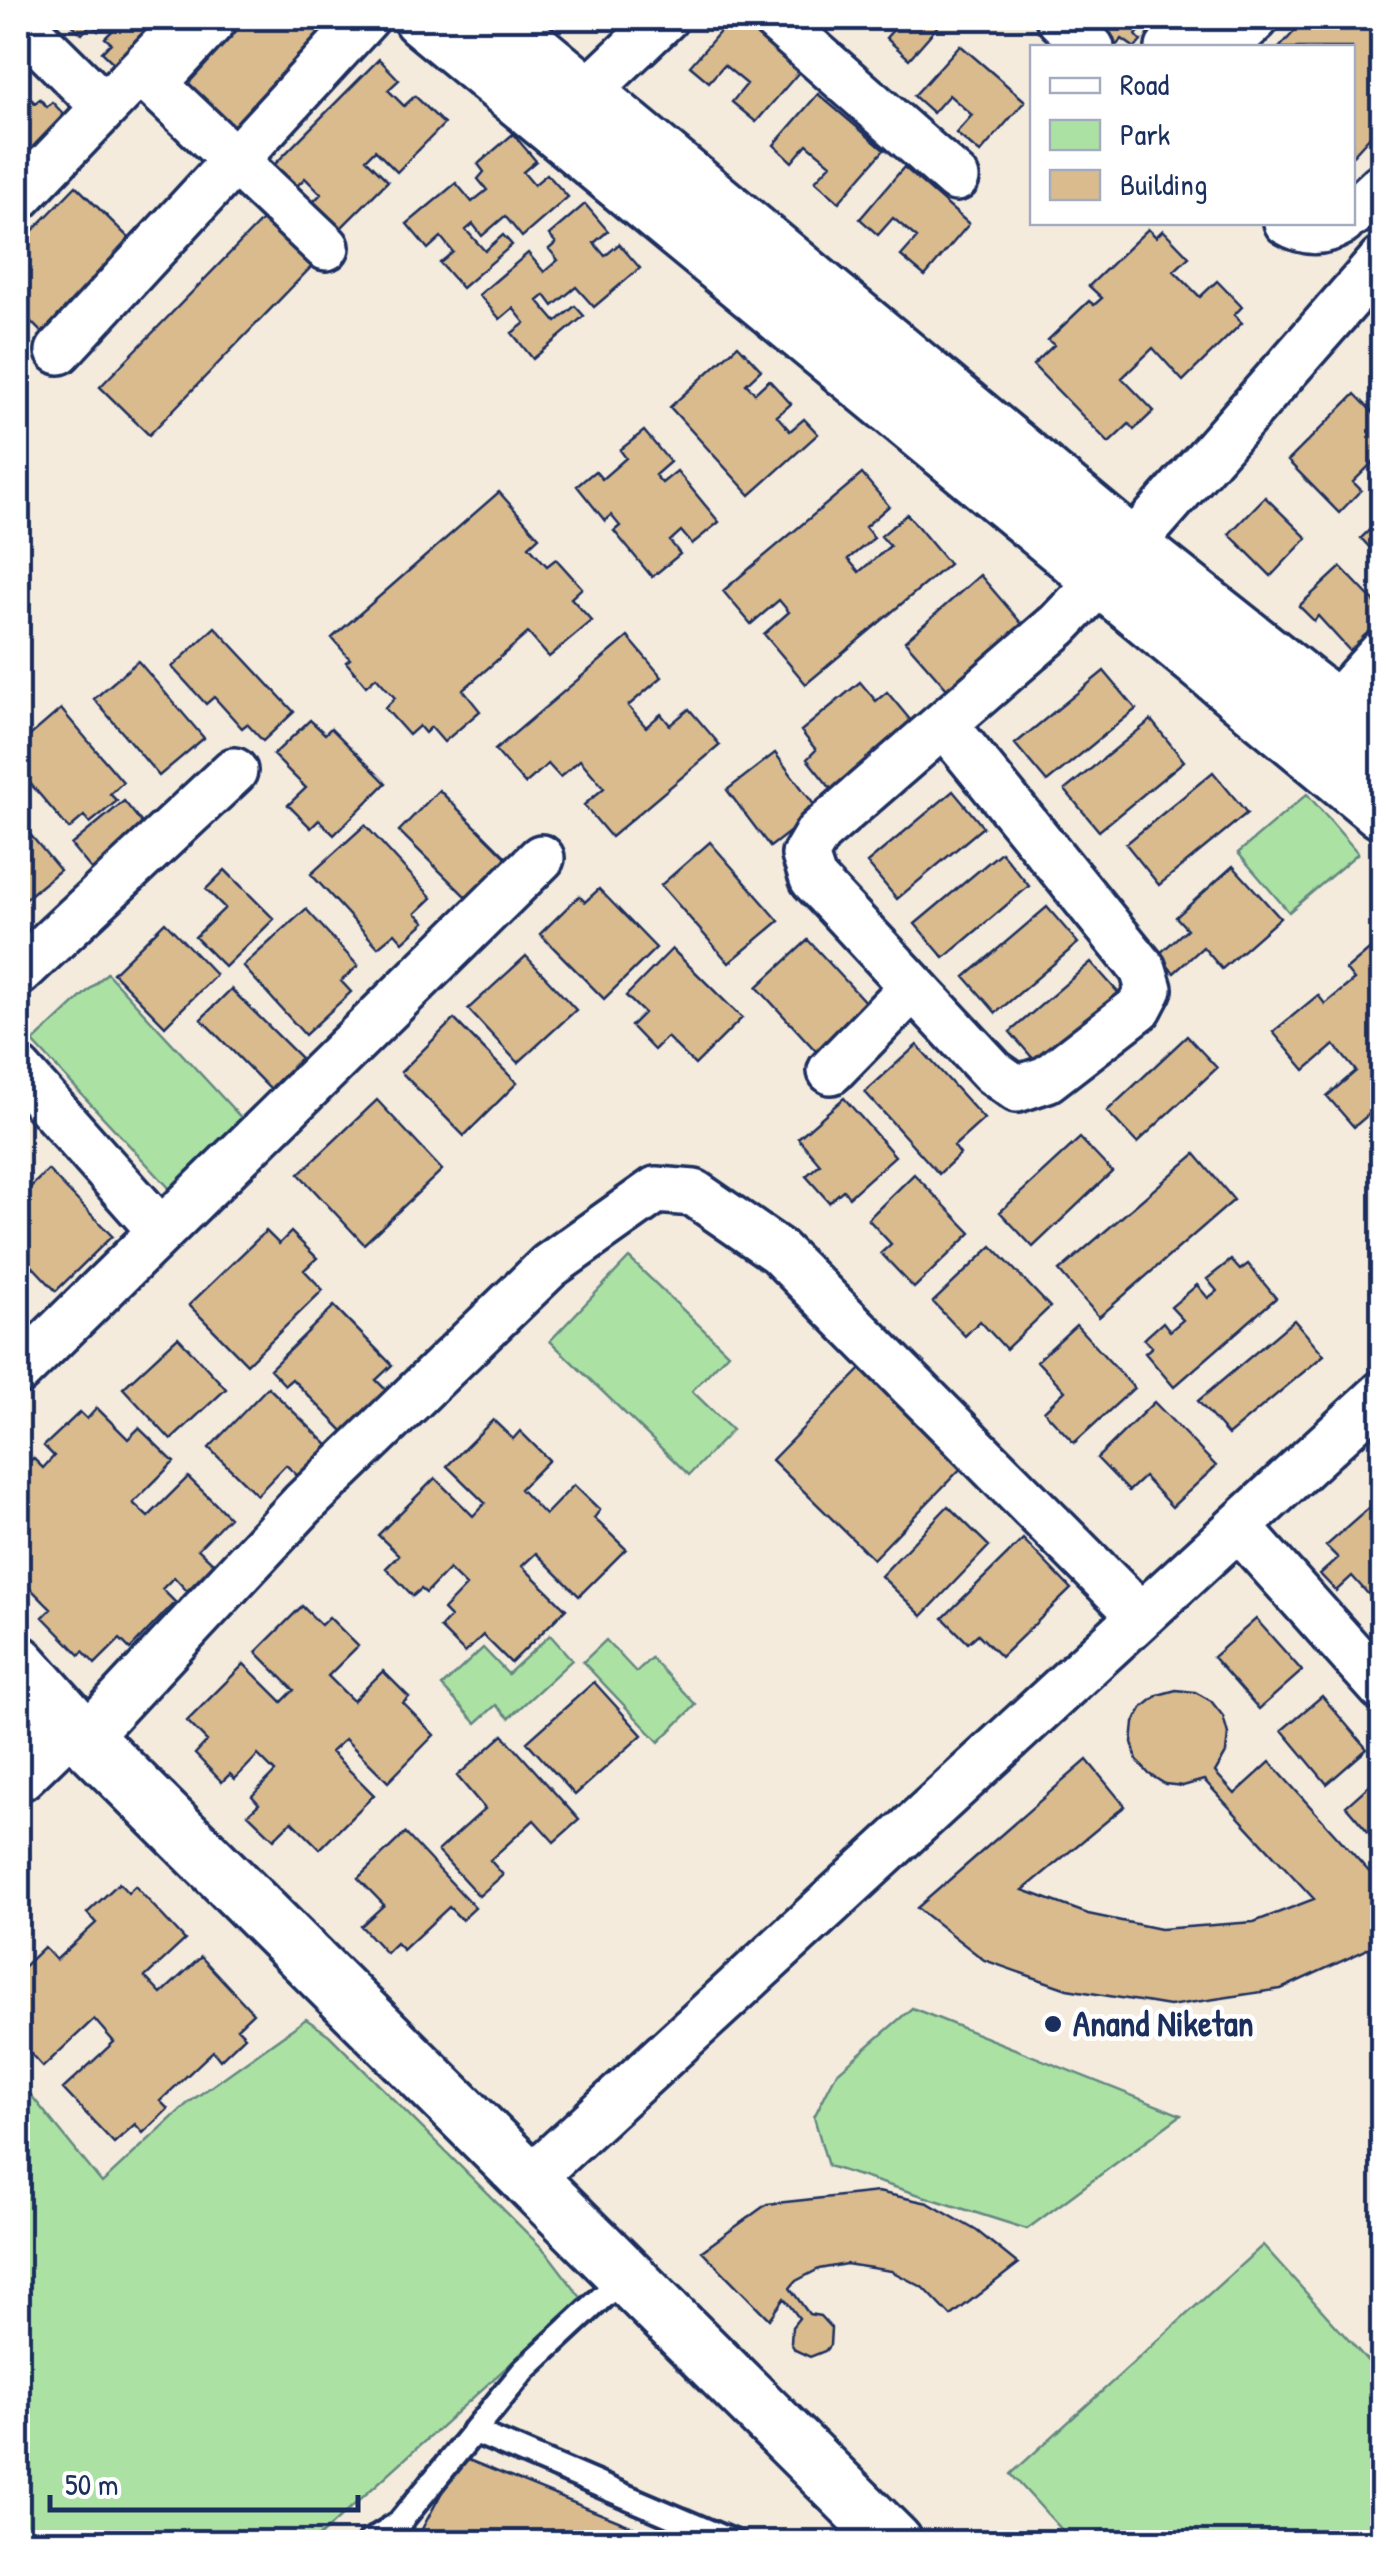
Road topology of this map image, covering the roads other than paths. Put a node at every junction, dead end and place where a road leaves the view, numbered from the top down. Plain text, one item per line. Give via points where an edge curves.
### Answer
1 (192, 18) edge
2 (215, 18) edge
3 (366, 18) edge
4 (421, 18) edge
5 (495, 18) edge
6 (665, 18) edge
7 (774, 18) edge
8 (1058, 18) edge
9 (1203, 18) edge
10 (1256, 18) edge
11 (21, 22) edge
12 (1088, 45) edge
13 (1173, 45) edge
14 (1226, 45) edge
15 (586, 93) junction
16 (105, 107) junction
17 (236, 159) junction
18 (956, 178) dead end
19 (1382, 186) edge
20 (18, 198) edge
21 (1355, 211) edge
22 (1292, 225) edge
23 (1337, 225) edge
24 (326, 247) dead end
25 (1382, 260) edge
26 (60, 350) dead end
27 (1117, 563) junction
28 (1382, 653) edge
29 (945, 725) junction
30 (1316, 725) junction
31 (1382, 745) edge
32 (234, 771) dead end
33 (1382, 811) edge
34 (541, 858) dead end
35 (18, 972) edge
36 (913, 987) junction
37 (18, 1070) edge
38 (831, 1071) dead end
39 (160, 1230) junction
40 (18, 1372) edge
41 (1382, 1394) edge
42 (1238, 1527) junction
43 (1141, 1616) junction
44 (18, 1663) edge
45 (1382, 1688) edge
46 (85, 1738) junction
47 (18, 1773) edge
48 (529, 2180) junction
49 (626, 2275) junction
50 (473, 2432) junction
51 (369, 2542) edge
52 (733, 2542) edge
53 (894, 2542) edge

1 - 16 street
2 - 17 street via 154,84
3 - 17 street
4 - 27 street
5 - 15 street
6 - 15 street
7 - 18 street
8 - 12 street
9 - 13 street
10 - 14 street
11 - 16 street
15 - 27 street
16 - 20 street
17 - 24 street
17 - 26 street
19 - 21 street
22 - 23 street via 1324,233
25 - 27 street
27 - 29 street
27 - 30 street
28 - 30 street
29 - 36 street via 818,833 805,855 813,879
29 - 36 street via 1143,969 1149,989 1139,1008 1047,1078 1018,1089 993,1072
30 - 31 street
30 - 33 street
32 - 35 street
34 - 39 street
36 - 38 street
37 - 39 street
39 - 40 street
41 - 42 street
42 - 43 street
42 - 45 street
43 - 46 street via 778,1251 694,1193 656,1190 522,1292 303,1504
43 - 48 street
44 - 46 street
46 - 47 street via 70,1723
46 - 48 street
48 - 49 street
49 - 50 lane via 524,2370
49 - 53 street
50 - 51 lane via 399,2523
50 - 52 lane

